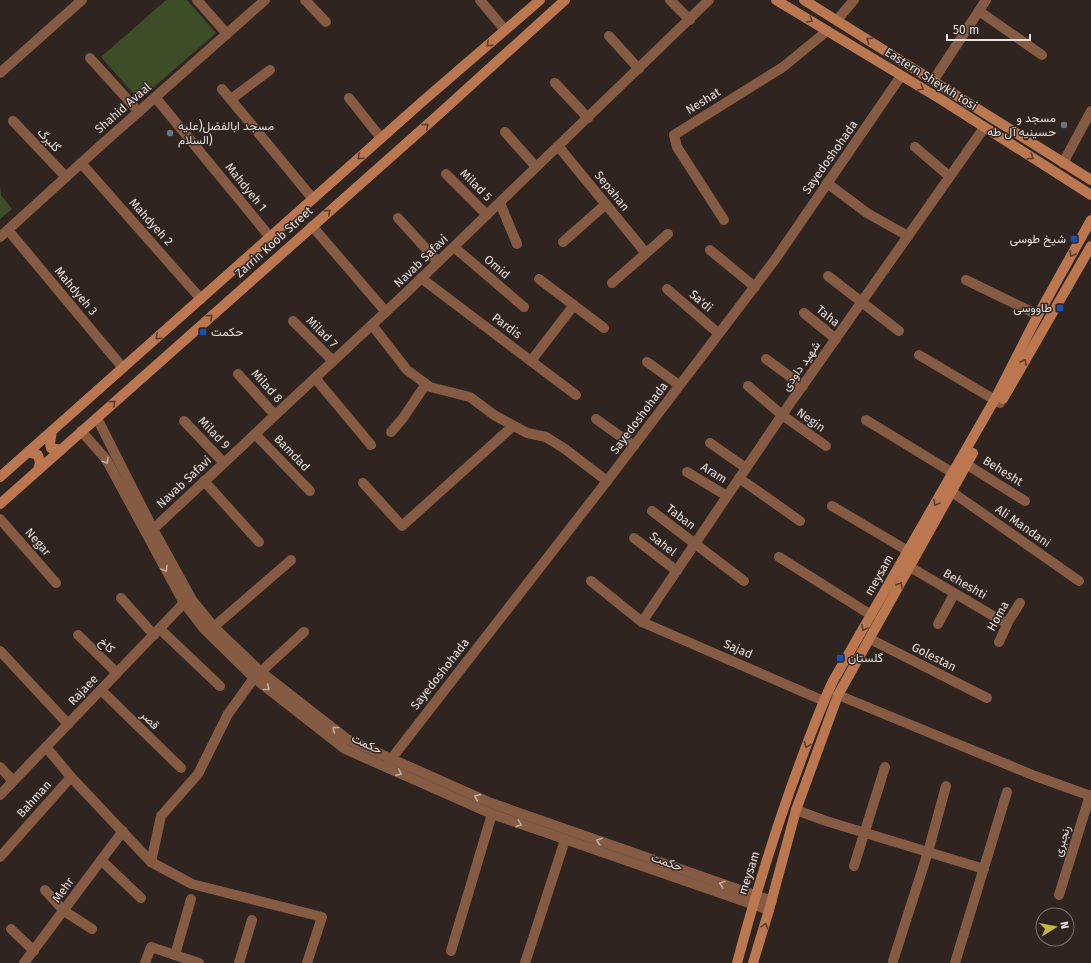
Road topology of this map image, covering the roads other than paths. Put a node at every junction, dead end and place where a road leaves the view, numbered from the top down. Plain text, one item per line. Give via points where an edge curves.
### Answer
1 (82, 0) edge
2 (197, 0) edge
3 (266, 0) edge
4 (305, 0) edge
5 (480, 0) edge
6 (540, 0) edge
7 (566, 0) edge
8 (670, 0) edge
9 (709, 0) edge
10 (776, 0) edge
11 (804, 0) edge
12 (854, 0) edge
13 (986, 0) edge
14 (979, 11) junction
15 (690, 20) junction
16 (837, 20) junction
17 (326, 22) dead end
18 (505, 30) junction
19 (827, 31) junction
20 (227, 34) junction
21 (609, 36) dead end
22 (1042, 55) dead end
23 (90, 58) dead end
24 (639, 69) junction
25 (270, 70) dead end
26 (0, 73) edge
27 (901, 76) junction
28 (933, 81) junction
29 (555, 83) dead end
30 (222, 89) dead end
31 (155, 97) junction
32 (349, 98) dead end
33 (231, 99) junction
34 (1091, 111) edge
35 (139, 112) junction
36 (588, 118) junction
37 (13, 121) dead end
38 (984, 128) junction
39 (505, 132) dead end
40 (381, 138) junction
41 (558, 146) junction
42 (914, 148) dead end
43 (81, 163) junction
44 (1063, 163) junction
45 (536, 168) junction
46 (446, 174) dead end
47 (950, 176) junction
48 (66, 177) junction
49 (1091, 180) edge
50 (828, 183) junction
51 (1091, 194) edge
52 (313, 199) junction
53 (500, 203) junction
54 (606, 204) junction
55 (487, 215) junction
56 (398, 218) dead end
57 (724, 220) dead end
58 (1091, 220) edge
59 (312, 226) junction
60 (8, 230) junction
61 (668, 234) dead end
62 (908, 236) junction
63 (0, 237) edge
64 (270, 237) junction
65 (563, 242) dead end
66 (517, 244) dead end
67 (1091, 246) edge
68 (454, 247) junction
69 (710, 250) dead end
70 (645, 252) junction
71 (438, 262) junction
72 (828, 276) dead end
73 (422, 278) junction
74 (540, 279) dead end
75 (966, 280) dead end
76 (612, 283) dead end
77 (755, 287) junction
78 (667, 289) dead end
79 (201, 299) junction
80 (862, 301) junction
81 (574, 305) junction
82 (524, 307) dead end
83 (386, 312) junction
84 (804, 313) dead end
85 (1038, 315) junction
86 (293, 321) dead end
87 (372, 325) junction
88 (604, 328) dead end
89 (899, 331) dead end
90 (718, 333) junction
91 (836, 339) junction
92 (919, 355) dead end
93 (766, 359) dead end
94 (333, 361) junction
95 (531, 361) junction
96 (647, 362) dead end
97 (123, 368) junction
98 (238, 374) dead end
99 (315, 378) junction
100 (426, 384) junction
101 (679, 385) junction
102 (748, 386) dead end
103 (803, 386) junction
104 (576, 395) dead end
105 (998, 401) junction
106 (275, 415) junction
107 (782, 415) junction
108 (97, 418) junction
109 (596, 419) dead end
110 (866, 420) dead end
111 (184, 421) dead end
112 (513, 426) junction
113 (52, 431) junction
114 (81, 431) junction
115 (391, 432) dead end
116 (255, 434) junction
117 (710, 443) dead end
118 (371, 444) dead end
119 (634, 446) junction
120 (826, 446) dead end
121 (61, 450) junction
122 (28, 452) junction
123 (224, 463) junction
124 (966, 464) junction
125 (746, 468) junction
126 (38, 470) junction
127 (687, 472) dead end
128 (953, 473) junction
129 (0, 477) edge
130 (740, 478) junction
131 (204, 481) junction
132 (607, 481) junction
133 (363, 483) dead end
134 (310, 490) dead end
135 (952, 492) junction
136 (728, 496) junction
137 (1025, 501) dead end
138 (0, 504) edge
139 (832, 506) dead end
140 (652, 511) dead end
141 (0, 519) edge
142 (800, 521) dead end
143 (150, 532) junction
144 (634, 538) dead end
145 (258, 542) dead end
146 (695, 544) junction
147 (908, 551) junction
148 (779, 557) dead end
149 (291, 560) dead end
150 (910, 567) junction
151 (677, 571) junction
152 (591, 581) dead end
153 (744, 581) dead end
154 (1079, 581) dead end
155 (56, 583) dead end
156 (954, 594) junction
157 (121, 598) dead end
158 (184, 603) junction
159 (1020, 604) dead end
160 (871, 615) junction
161 (642, 622) junction
162 (938, 624) dead end
163 (1007, 624) junction
164 (211, 630) junction
165 (157, 632) junction
166 (304, 632) dead end
167 (78, 635) dead end
168 (870, 639) junction
169 (998, 642) dead end
170 (0, 652) edge
171 (117, 673) junction
172 (257, 675) junction
173 (220, 686) dead end
174 (101, 690) junction
175 (838, 695) junction
176 (987, 698) dead end
177 (824, 701) junction
178 (68, 724) junction
179 (46, 746) junction
180 (388, 762) junction
181 (0, 767) edge
182 (886, 767) dead end
183 (181, 768) dead end
184 (71, 776) junction
185 (13, 781) junction
186 (946, 786) dead end
187 (1007, 792) dead end
188 (0, 795) edge
189 (1090, 796) edge
190 (796, 810) junction
191 (492, 814) junction
192 (123, 831) junction
193 (865, 833) junction
194 (565, 840) junction
195 (928, 852) junction
196 (0, 857) edge
197 (101, 860) junction
198 (151, 862) junction
199 (854, 866) dead end
200 (984, 869) junction
201 (45, 890) dead end
202 (1058, 895) dead end
203 (141, 898) dead end
204 (190, 899) dead end
205 (754, 900) junction
206 (771, 905) junction
207 (64, 911) junction
208 (252, 920) dead end
209 (11, 929) dead end
210 (92, 929) dead end
211 (34, 951) junction
212 (451, 951) dead end
213 (175, 955) junction
214 (893, 961) dead end
215 (24, 963) edge
216 (145, 963) edge
217 (200, 963) edge
218 (239, 963) edge
219 (307, 963) edge
220 (525, 963) edge
221 (737, 963) edge
222 (753, 963) edge
223 (955, 963) edge

1 - 26 street
2 - 20 street
3 - 20 street, Shahid Avaal
4 - 17 street
5 - 18 street
6 - 18 main road, Zarrin Koob Street
59 -> 7 main road, Zarrin Koob Street
8 - 15 street
9 - 15 street, Navab Safavi
10 -> 19 main road, Eastern Sheykh tosi
11 - 16 main road, Eastern Sheykh tosi
12 - 16 street
13 - 14 street
14 - 22 street
14 - 28 street
15 - 24 street, Navab Safavi
28 -> 16 main road, Eastern Sheykh tosi
18 -> 40 main road, Zarrin Koob Street
19 - 27 main road, Eastern Sheykh tosi
19 - 57 street, Neshat via 783,67 674,135 677,147
20 - 31 street, Shahid Avaal
21 - 24 street
23 - 35 street
24 - 36 street, Navab Safavi
25 - 33 street
27 -> 38 main road, Eastern Sheykh tosi
27 - 50 street, Sayedoshohada
28 - 44 main road, Eastern Sheykh tosi
29 - 36 street
30 - 33 street
31 - 35 street, Shahid Avaal
31 - 64 street, Mahdyeh 1
32 - 40 street
33 - 52 street
34 - 44 street
35 - 43 street, Shahid Avaal
36 - 41 street, Navab Safavi
37 - 48 street, گلبرگ
38 - 47 street, شهید داودی
38 -> 51 main road, Eastern Sheykh tosi
39 - 45 street
40 -> 52 main road, Zarrin Koob Street
41 - 45 street, Navab Safavi
41 - 54 street, Sepahan
42 - 47 street
43 - 48 street, Shahid Avaal
43 - 79 street, Mahdyeh 2
44 - 49 main road, Eastern Sheykh tosi
45 - 53 street, Navab Safavi
46 - 55 street, Milad 5
47 - 62 street, شهید داودی
48 - 60 street, Shahid Avaal
50 - 62 street via 867,213
50 - 77 street, Sayedoshohada
52 - 64 main road, Zarrin Koob Street
53 - 55 street, Navab Safavi
53 - 66 street
54 - 65 street
54 - 70 street, Sepahan
55 - 68 street, Navab Safavi
56 - 71 street
58 -> 85 main road, meysam
59 - 83 street
108 -> 59 main road, Zarrin Koob Street
60 - 63 street, Shahid Avaal
60 - 97 street, Mahdyeh 3
61 - 70 street
62 - 80 street, شهید داودی
64 - 79 main road, Zarrin Koob Street
105 -> 67 main road, meysam
68 - 71 street, Navab Safavi
68 - 82 street, Omid
69 - 77 street
70 - 76 street
71 - 73 street, Navab Safavi
72 - 80 street
73 - 83 street, Navab Safavi
73 - 95 street, Pardis
74 - 81 street
75 - 85 street
77 - 90 street, Sayedoshohada
78 - 90 street, Sa'di
79 -> 97 main road, Zarrin Koob Street
80 - 89 street
80 - 91 street, شهید داودی
81 - 88 street
81 - 95 street
83 - 87 street, Navab Safavi
84 - 91 street, Taha
85 - 105 main road, meysam
86 - 94 street, Milad 7
87 - 94 street, Navab Safavi
87 - 100 street via 407,370
90 - 101 street, Sayedoshohada
91 - 103 street, شهید داودی
92 - 105 street
93 - 103 street
94 - 99 street, Navab Safavi
95 - 104 street, Pardis
96 - 101 street
97 - 113 main road, Zarrin Koob Street
98 - 106 street, Milad 8
99 - 106 street, Navab Safavi
99 - 118 street
100 - 112 street via 470,397
100 - 115 street
101 - 119 street, Sayedoshohada
102 - 107 street, Negin
103 - 107 street, شهید داودی
105 - 124 main road, meysam
105 - 128 main road, meysam
106 - 116 street, Navab Safavi
107 - 120 street, Negin
107 - 125 street, شهید داودی
108 - 114 main road, Zarrin Koob Street
108 - 143 street, حکمت
109 - 119 street
110 - 128 street
111 - 123 street, Milad 9
112 - 132 street via 527,433 546,437
112 - 133 street via 402,526
113 - 121 main road via 52,448
113 - 122 main road, Zarrin Koob Street
114 - 121 main road, Zarrin Koob Street
114 -> 143 street, حکمت via 106,459
116 - 123 street, Navab Safavi
116 - 134 street, Bamdad
117 - 125 street
119 - 132 street, Sayedoshohada
121 - 126 main road, Zarrin Koob Street
122 - 126 main road via 38,455
122 - 129 main road, Zarrin Koob Street
123 - 131 street, Navab Safavi
124 - 135 main road, meysam
124 - 137 street, Behesht
125 - 130 street, شهید داودی
126 - 138 main road, Zarrin Koob Street
127 - 136 street, Aram
128 -> 147 main road, meysam
130 - 136 street, شهید داودی
130 - 142 street
131 - 143 street, Navab Safavi
131 - 145 street
132 - 180 street, Sayedoshohada
135 - 150 main road, meysam
135 - 154 street, Ali Mandani
136 - 146 street, شهید داودی
139 - 147 street
140 - 146 street, Taban
141 - 155 street, Negar
143 -> 158 street, حکمت
143 - 164 street, حکمت
144 - 151 street, Sahel
146 - 151 street, شهید داودی
146 - 153 street, Taban
147 - 160 main road, meysam
148 - 160 street
149 - 164 street
150 - 156 street, Beheshti
168 -> 150 main road, meysam
151 - 161 street, شهید داودی
152 - 161 street, Sajad
156 - 162 street
156 - 163 street, Beheshti
157 - 165 street
158 - 164 street, حکمت
158 - 165 street, Rajaee
159 - 163 street, Homa
160 -> 177 main road, meysam
161 - 177 street, Sajad
163 - 169 street, Homa
164 - 172 street, حکمت
165 - 171 street, Rajaee
165 - 173 street
166 - 172 street
167 - 171 street, کاخ
168 - 175 main road, meysam
168 - 176 street, Golestan
170 - 178 street
171 - 174 street, Rajaee
172 - 180 street, حکمت via 347,739
172 - 198 street via 228,714 198,774 161,816
174 - 178 street, Rajaee
174 - 183 street, قصر
175 - 189 street
175 - 190 main road, meysam
177 -> 205 main road, meysam via 790,788
178 - 179 street, Rajaee
179 - 184 street
179 - 185 street, Rajaee
180 -> 191 street, حکمت
205 -> 180 street, حکمت via 491,803
181 - 185 street
182 - 193 street
184 - 192 street
184 - 196 street, Bahman
185 - 188 street, Rajaee
186 - 195 street
187 - 200 street
189 - 202 street, رنجبری
190 - 193 street
190 - 206 main road, meysam
191 -> 194 street, حکمت
191 - 212 street
192 - 197 street, Mehr
192 - 198 street
193 - 195 street
193 - 199 street
194 - 205 street, حکمت
194 - 220 street
195 - 200 street
195 - 214 street
197 - 203 street
197 - 207 street, Mehr
198 - 219 street via 192,884 322,917
200 - 223 street
201 - 207 street
204 - 213 street
205 - 206 street, حکمت
205 - 221 main road, meysam
222 -> 206 main road, meysam
207 - 210 street
207 - 211 street, Mehr
208 - 218 street
209 - 211 street
211 - 215 street, Mehr
213 - 216 street via 151,947
213 - 217 street

